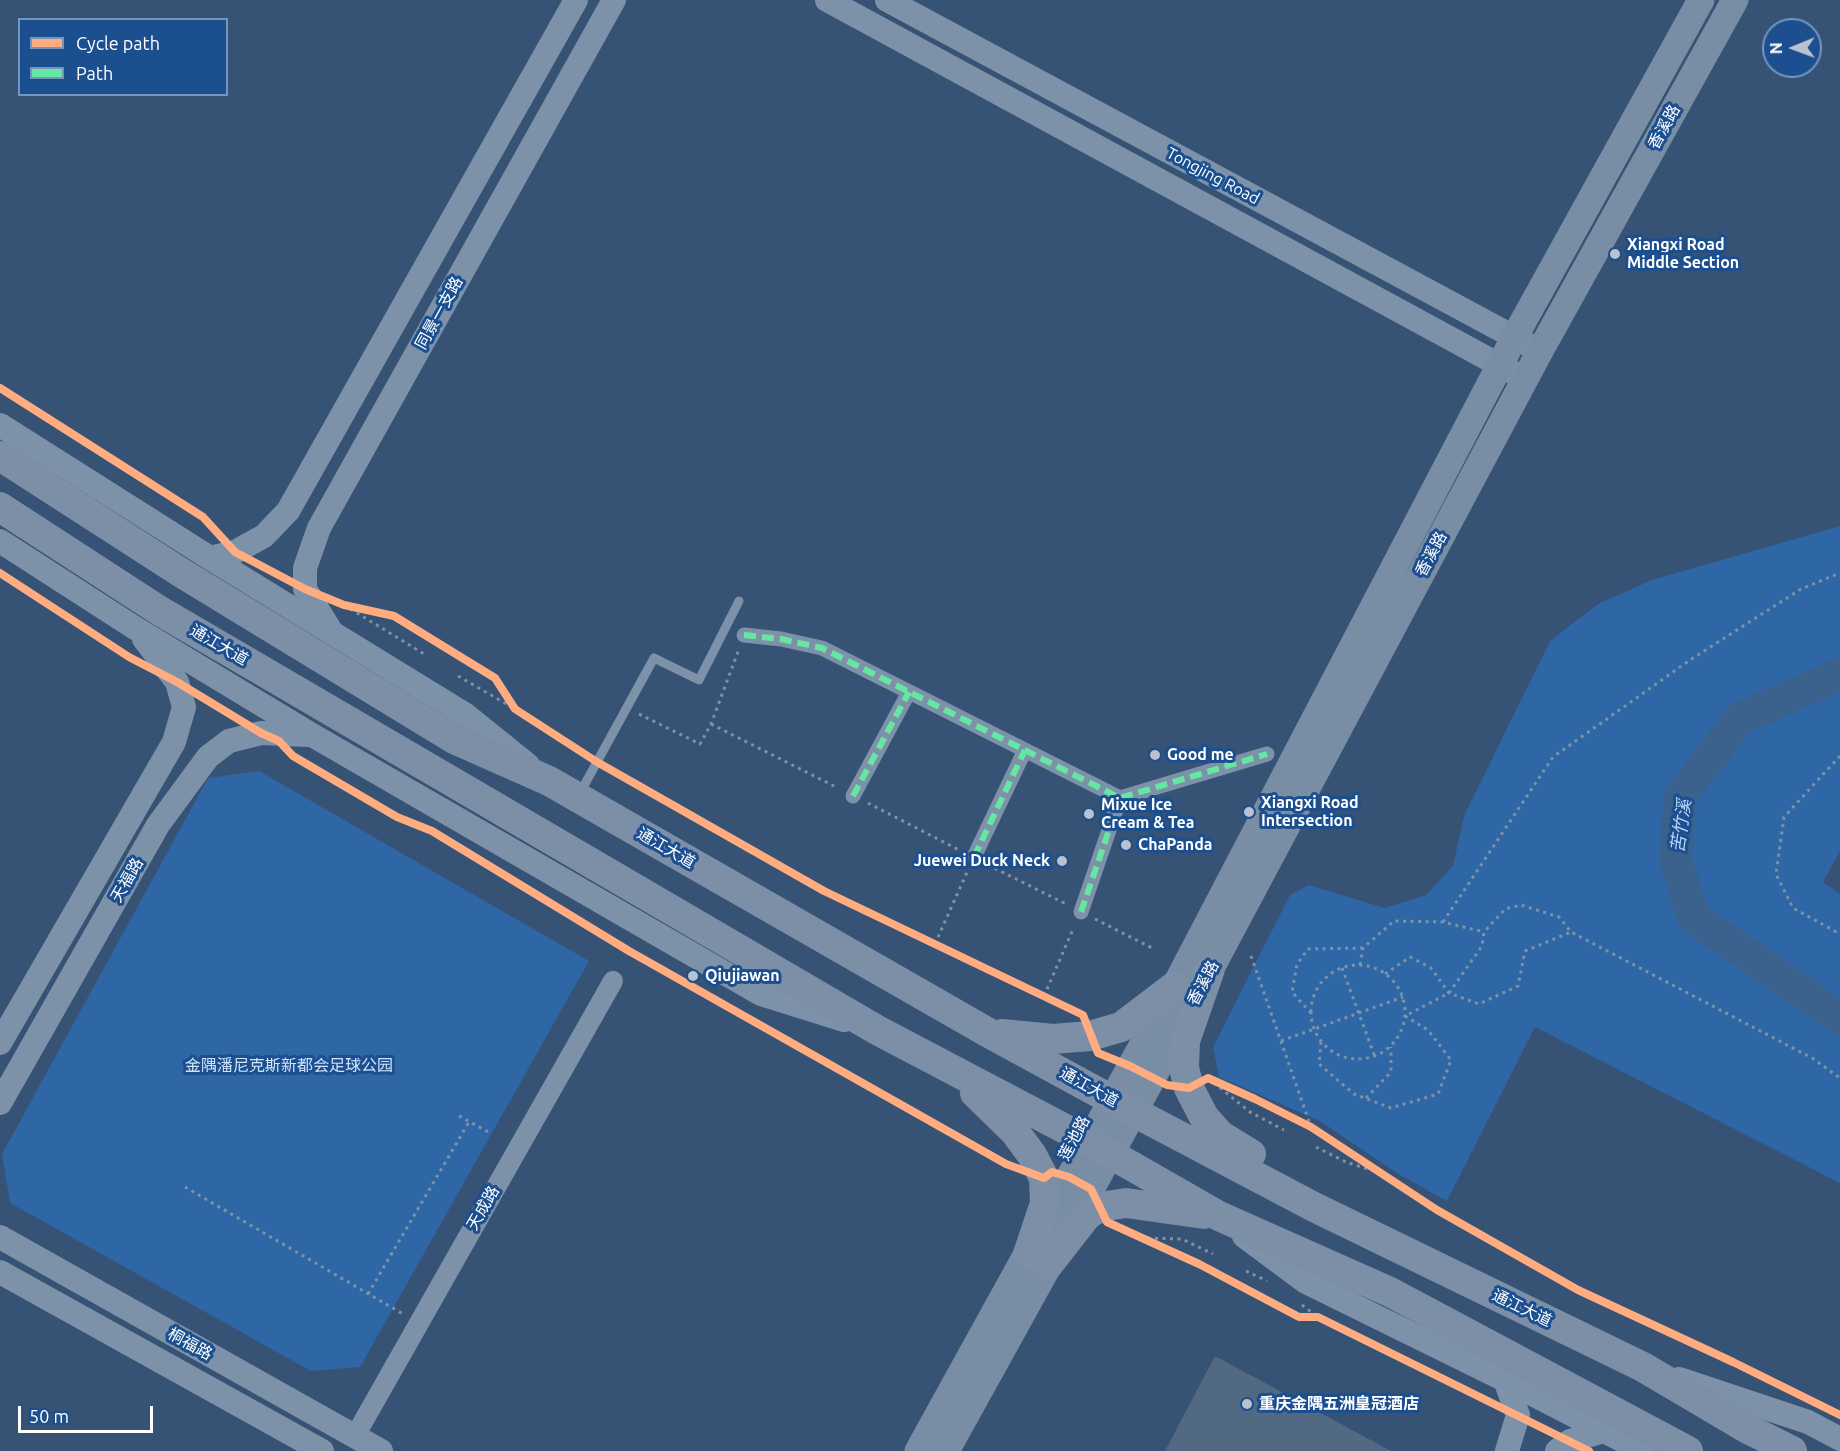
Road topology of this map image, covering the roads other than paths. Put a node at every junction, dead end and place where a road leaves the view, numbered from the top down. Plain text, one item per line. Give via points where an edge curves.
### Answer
1 (576, 0) edge
2 (615, 0) edge
3 (827, 0) edge
4 (887, 0) edge
5 (1701, 0) edge
6 (1735, 0) edge
7 (1514, 338) junction
8 (1540, 351) junction
9 (1500, 365) junction
10 (1525, 379) junction
11 (0, 425) edge
12 (0, 456) edge
13 (0, 507) edge
14 (0, 541) edge
15 (210, 558) junction
16 (739, 601) dead end
17 (135, 628) junction
18 (331, 631) junction
19 (744, 635) road end
20 (909, 692) junction
21 (312, 735) junction
22 (1025, 750) junction
23 (1267, 754) dead end
24 (549, 781) junction
25 (853, 796) road end
26 (578, 798) junction
27 (1120, 798) junction
28 (974, 857) road end
29 (1081, 912) road end
30 (1210, 969) junction
31 (613, 981) dead end
32 (1175, 986) junction
33 (877, 1030) junction
34 (987, 1032) junction
35 (0, 1043) edge
36 (936, 1061) junction
37 (0, 1103) edge
38 (1123, 1106) junction
39 (1100, 1147) junction
40 (1314, 1207) junction
41 (1219, 1216) junction
42 (0, 1237) edge
43 (1038, 1259) junction
44 (0, 1272) edge
45 (1643, 1367) junction
46 (1505, 1380) junction
47 (1604, 1431) junction
48 (1840, 1438) edge
49 (354, 1444) edge
50 (322, 1451) edge
51 (335, 1451) edge
52 (381, 1451) edge
53 (918, 1451) edge
54 (946, 1451) edge
55 (1507, 1451) edge
56 (1557, 1451) edge
57 (1643, 1451) edge
58 (1688, 1451) edge
59 (1792, 1451) edge

1 - 15 street, 同景一支路 via 288,511 264,536 235,552
2 - 18 street, 同景一支路 via 319,528 305,568 305,589
3 - 9 street
4 - 7 street, Tongjing Road
5 - 7 main road, 香溪路
6 - 8 main road, 香溪路
7 - 8 street, Tongjing Road
7 - 9 main road, 香溪路
8 - 10 main road, 香溪路
9 - 10 street
9 - 32 main road, 香溪路
10 - 30 main road, 香溪路
11 - 15 street, 通江大道
12 - 24 main road, 通江大道 via 180,572 454,739
13 - 33 main road, 通江大道 via 160,611
14 - 17 street, 通江大道
15 - 18 street, 通江大道
16 - 26 lane via 699,680 654,658
17 - 21 street, 通江大道
17 - 35 street, 天福路 via 177,682 184,707 174,742
18 - 24 street, 通江大道 via 466,715
19 - 20 street via 822,648
20 - 22 street
20 - 25 street
21 - 33 street, 通江大道 via 761,994
21 - 37 street, 天福路 via 261,733 229,741 208,757 158,825
22 - 27 street
22 - 28 street
23 - 27 street
24 - 26 main road, 通江大道
26 - 34 main road, 通江大道
27 - 29 street
30 - 38 main road, 香溪路
30 - 40 main road via 1185,1041 1184,1068 1189,1088 1204,1117 1220,1135 1283,1173
31 - 49 street, 天成路 via 418,1322
32 - 34 main road via 1120,1027 1090,1036 1053,1039
32 - 38 main road, 香溪路
33 - 36 main road, 通江大道
34 - 38 main road, 通江大道
36 - 39 main road, 通江大道
36 - 43 main road via 1015,1132 1044,1178
38 - 39 main road, 莲池路
38 - 40 main road, 通江大道
39 - 41 main road, 通江大道
39 - 43 main road, 莲池路
40 - 45 main road, 通江大道
41 - 43 main road via 1126,1203 1100,1207
41 - 46 street, 通江大道 via 1306,1282
41 - 58 main road, 通江大道 via 1390,1292
42 - 49 street, 桐福路
43 - 53 main road, 莲池路
43 - 54 main road, 莲池路
44 - 50 street, 桐福路
45 - 48 street, 通江大道 via 1808,1422
45 - 59 main road, 通江大道
46 - 47 street, 通江大道
46 - 55 street via 1518,1415
47 - 56 street via 1570,1441
47 - 57 street, 通江大道
49 - 51 street, 天成路
49 - 52 street, 桐福路

